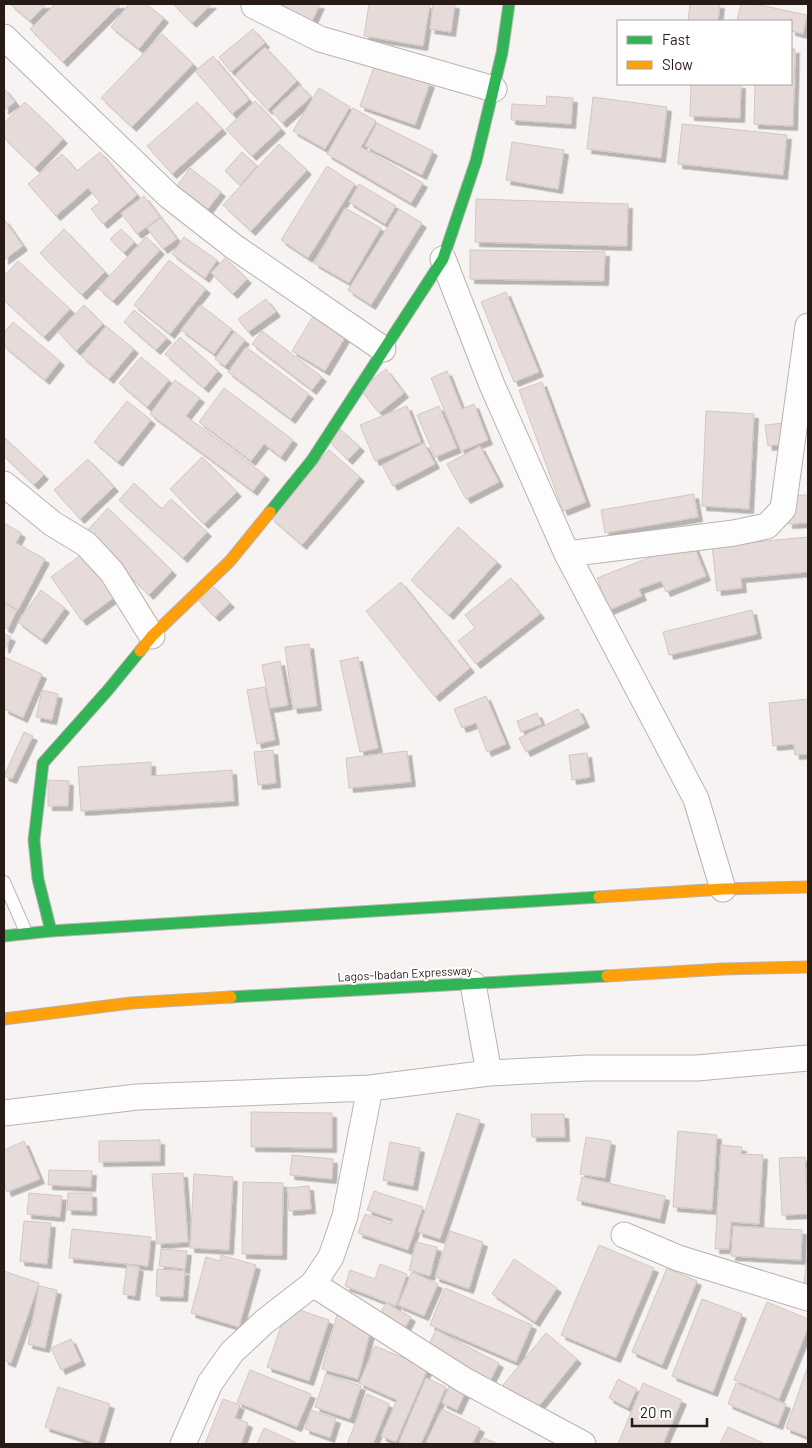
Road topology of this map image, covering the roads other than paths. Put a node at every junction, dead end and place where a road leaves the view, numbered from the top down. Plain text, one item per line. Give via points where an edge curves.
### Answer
1 (509, 4) edge
2 (254, 6) dead end
3 (4, 37) edge
4 (494, 89) junction
5 (443, 260) junction
6 (808, 326) edge
7 (382, 349) junction
8 (4, 484) edge
9 (567, 554) junction
10 (152, 636) junction
11 (4, 882) edge
12 (808, 888) edge
13 (723, 889) junction
14 (51, 931) junction
15 (26, 932) junction
16 (4, 936) edge
17 (808, 967) edge
18 (473, 984) junction
19 (4, 1019) edge
20 (808, 1058) edge
21 (489, 1073) junction
22 (370, 1088) junction
23 (4, 1113) edge
24 (624, 1235) dead end
25 (313, 1284) junction
26 (808, 1298) edge
27 (184, 1444) edge
28 (583, 1444) edge

1 - 4 main road
2 - 4 street via 320,39
3 - 7 street via 169,196 233,246
4 - 5 main road via 476,161
5 - 7 main road
5 - 9 street via 492,386
6 - 9 street via 783,509 767,526
7 - 10 main road via 312,460 230,561
8 - 10 street via 54,524 86,544 112,572
9 - 13 street via 696,799
10 - 14 main road via 43,763 34,840 38,879
11 - 15 lane
12 - 13 main road
13 - 14 main road
14 - 15 main road
15 - 16 main road
17 - 18 main road, Lagos-Ibadan Expressway
18 - 19 main road, Lagos-Ibadan Expressway via 130,1003
18 - 21 street
20 - 21 street via 697,1068 588,1068
21 - 22 street
22 - 23 street via 137,1097
22 - 25 street via 346,1216 331,1257
24 - 26 street via 678,1258
25 - 27 street via 232,1352 210,1383
25 - 28 street via 464,1380

